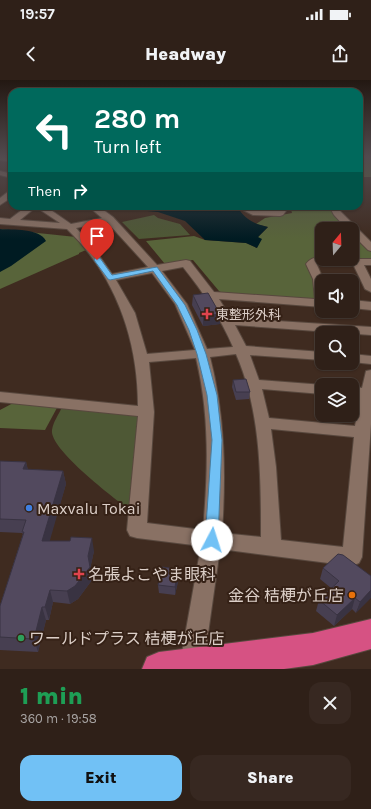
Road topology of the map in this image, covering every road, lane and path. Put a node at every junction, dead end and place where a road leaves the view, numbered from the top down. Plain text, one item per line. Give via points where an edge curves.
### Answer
1 (27, 210) edge
2 (45, 210) edge
3 (98, 210) edge
4 (335, 210) edge
5 (110, 219) junction
6 (0, 221) edge
7 (12, 222) junction
8 (70, 227) junction
9 (367, 241) edge
10 (371, 248) edge
11 (315, 261) edge
12 (359, 262) edge
13 (371, 262) edge
14 (359, 266) edge
15 (154, 269) junction
16 (316, 274) edge
17 (110, 278) junction
18 (371, 289) edge
19 (213, 295) junction
20 (315, 302) edge
21 (359, 305) edge
22 (371, 306) edge
23 (228, 321) junction
24 (371, 330) edge
25 (242, 350) junction
26 (202, 354) junction
27 (315, 355) edge
28 (142, 359) junction
29 (359, 359) edge
30 (371, 360) edge
31 (371, 374) edge
32 (254, 384) junction
33 (315, 388) edge
34 (359, 391) edge
35 (368, 392) junction
36 (2, 399) edge
37 (146, 412) junction
38 (264, 423) junction
39 (362, 432) junction
40 (212, 540) junction
41 (272, 546) junction
42 (371, 634) edge
43 (191, 668) edge
44 (159, 669) edge

1 - 7 street
2 - 8 street
3 - 5 street
4 - 9 street
5 - 8 street
5 - 15 street
6 - 7 street
7 - 8 street
8 - 17 street via 78,233
9 - 10 street
11 - 16 street via 311,264
12 - 13 street
14 - 18 street
15 - 17 street
15 - 19 street via 186,263
15 - 26 street via 181,305
17 - 28 street via 130,314
19 - 20 street
19 - 23 street
21 - 22 street
23 - 24 street
23 - 25 street
25 - 26 street
25 - 27 street
25 - 32 street
26 - 28 street
26 - 40 street via 212,395 217,440
28 - 37 street
29 - 30 street
31 - 35 street
32 - 33 street
32 - 38 street
34 - 35 street
35 - 39 street
36 - 37 street
37 - 40 street via 137,530
38 - 39 street
38 - 41 street
39 - 41 street via 352,557
40 - 41 street
40 - 43 street
42 - 43 highway via 313,649
43 - 44 highway

